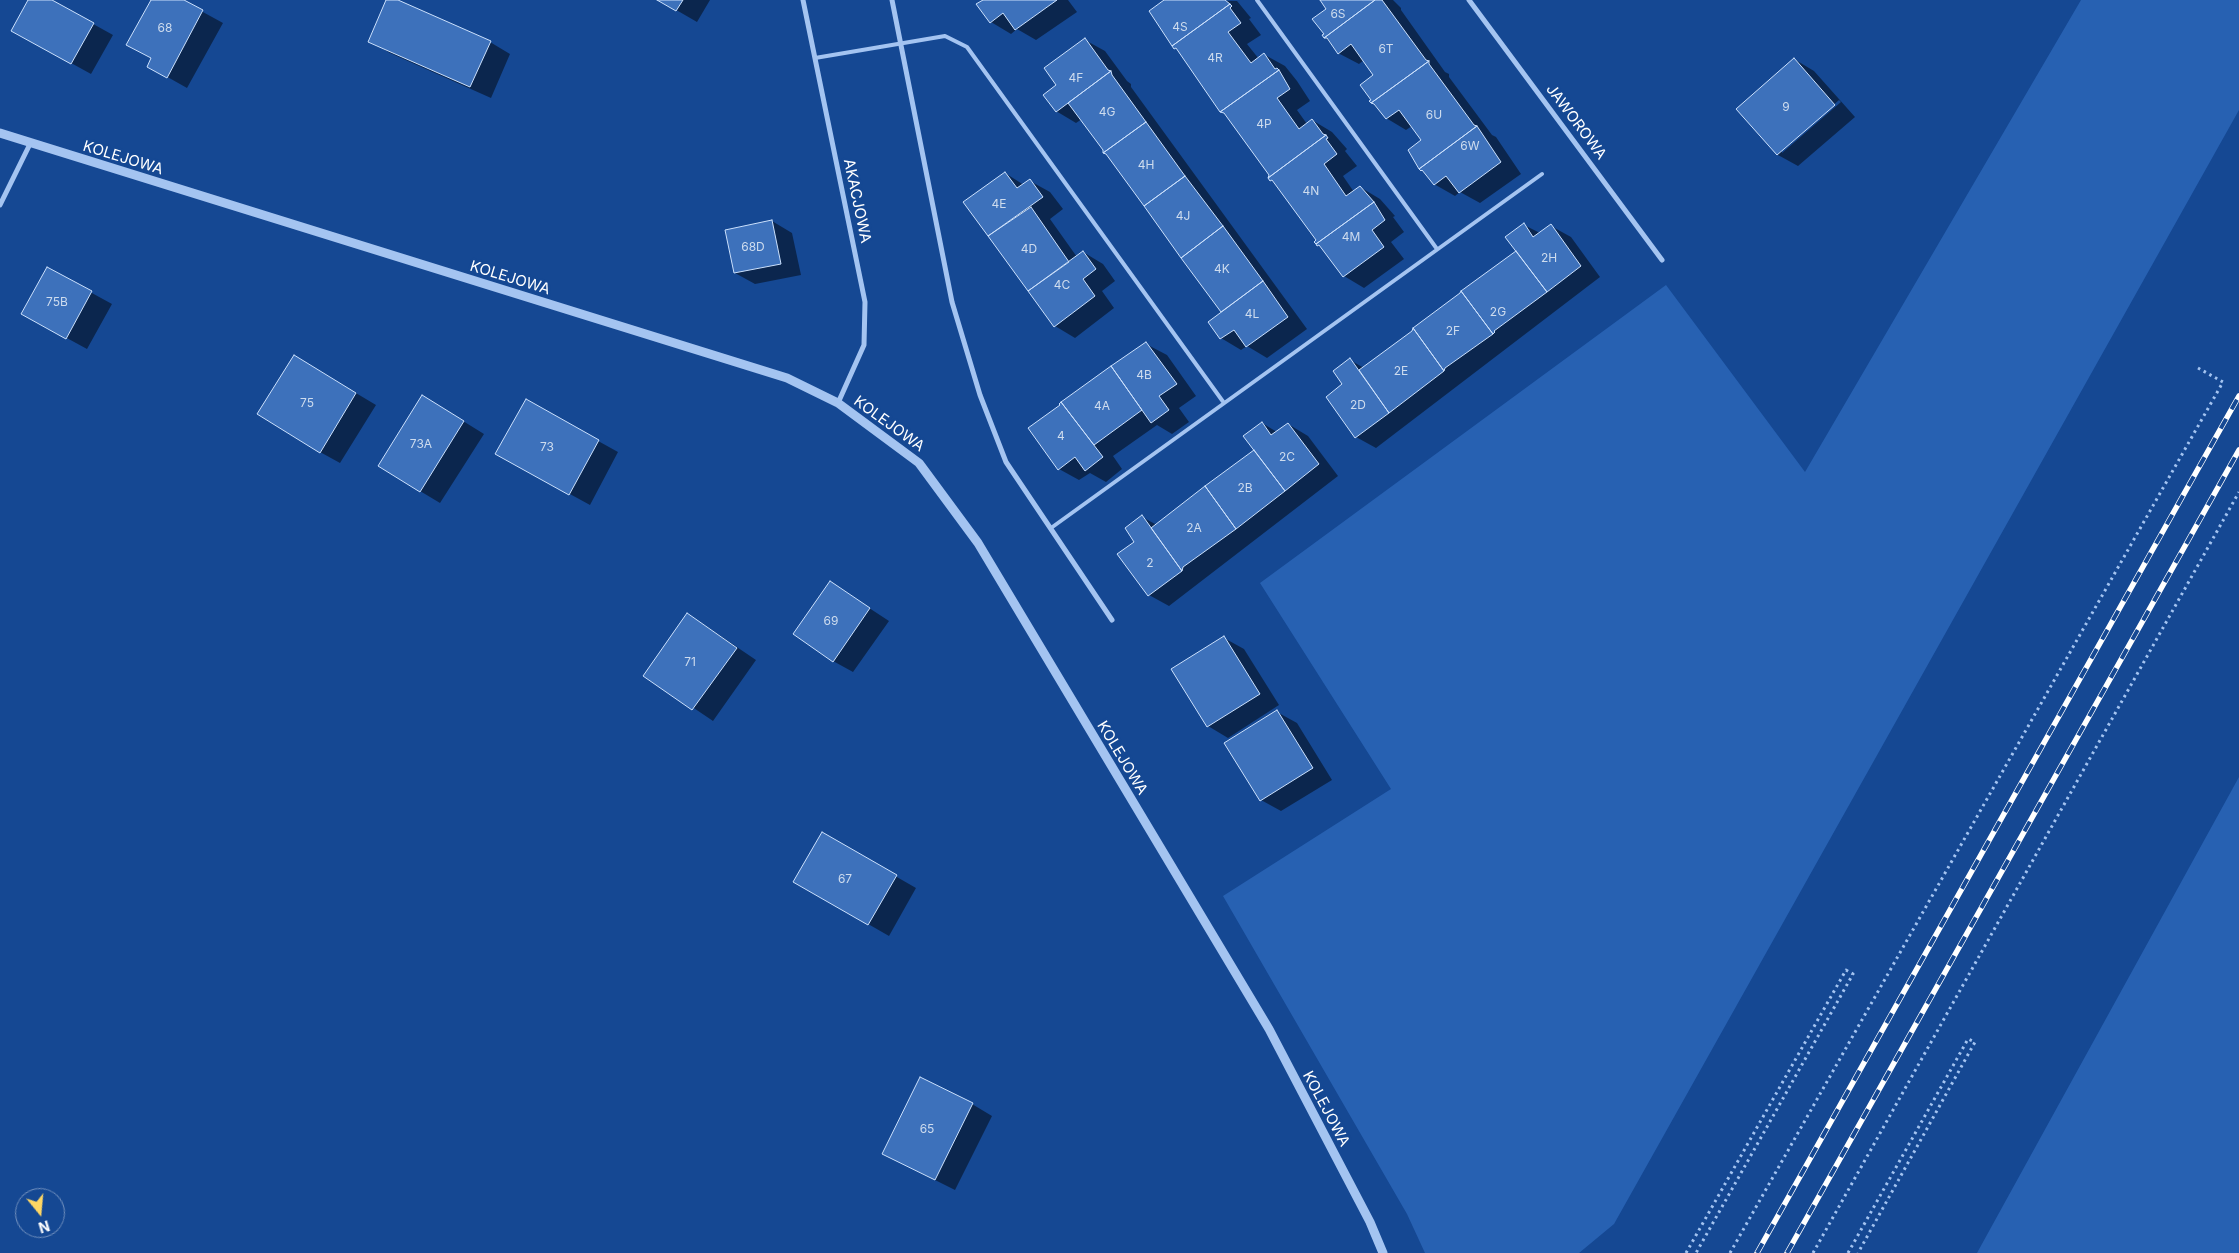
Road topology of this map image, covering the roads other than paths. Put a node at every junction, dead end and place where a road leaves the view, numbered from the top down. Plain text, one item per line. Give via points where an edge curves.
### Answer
1 (803, 0) edge
2 (892, 0) edge
3 (1257, 0) edge
4 (1469, 0) edge
5 (900, 43) junction
6 (815, 58) junction
7 (0, 134) edge
8 (30, 144) junction
9 (1542, 174) dead end
10 (0, 205) edge
11 (1438, 250) junction
12 (1662, 260) dead end
13 (838, 403) junction
14 (1224, 403) junction
15 (1050, 528) junction
16 (1112, 620) dead end
17 (1383, 1253) edge

1 - 6 street, AKACJOWA
2 - 5 street
3 - 11 lane
4 - 12 street, JAWOROWA
5 - 6 lane
5 - 14 lane via 945,36 967,47
5 - 15 street via 952,302 980,395 1006,462
6 - 13 street, AKACJOWA via 866,302 864,345
7 - 8 street, KOLEJOWA
8 - 10 street
8 - 13 street, KOLEJOWA via 787,378
9 - 11 lane
11 - 14 lane
13 - 17 street, KOLEJOWA via 919,463 978,543 1269,1029
14 - 15 lane
15 - 16 street

